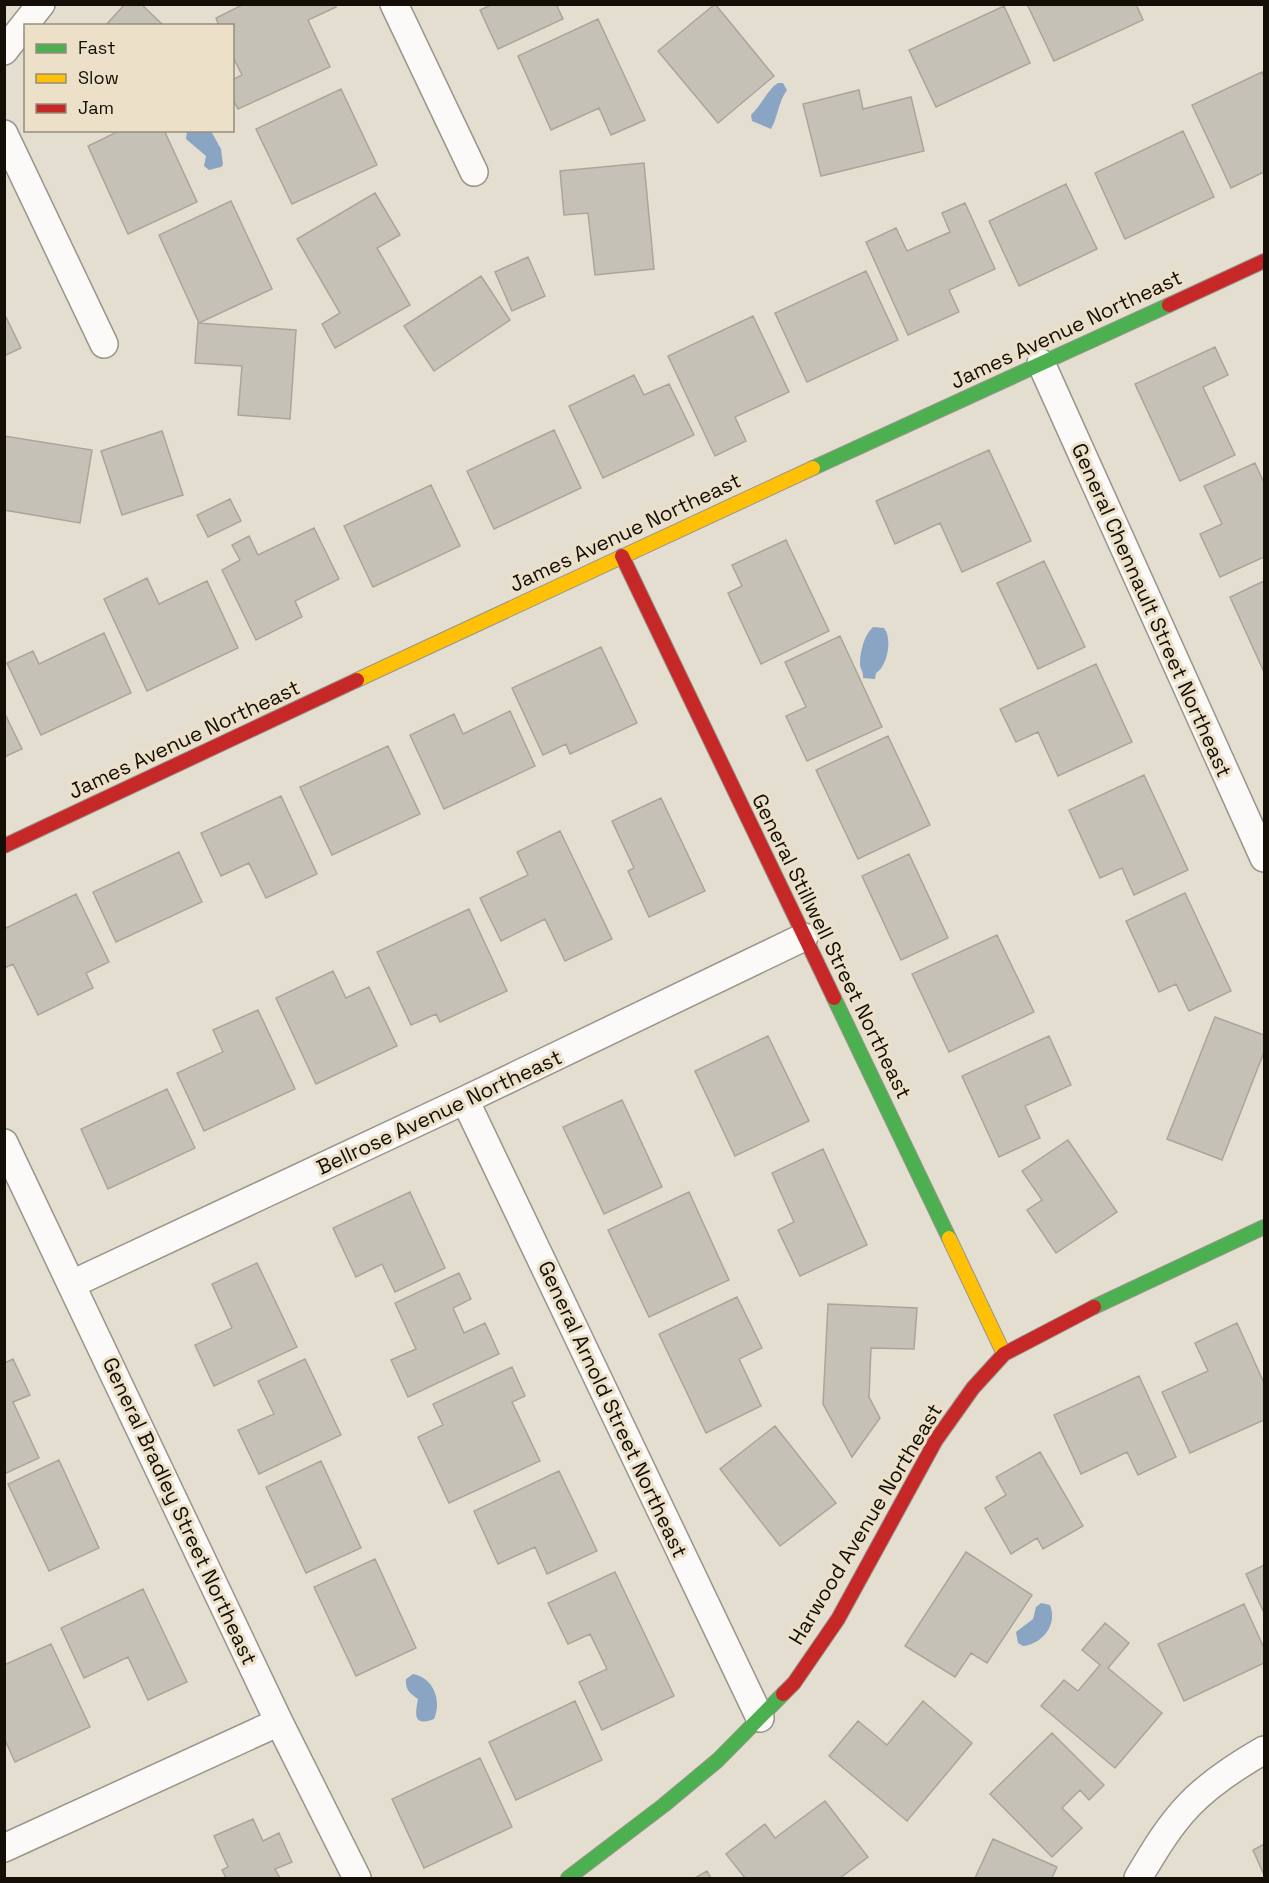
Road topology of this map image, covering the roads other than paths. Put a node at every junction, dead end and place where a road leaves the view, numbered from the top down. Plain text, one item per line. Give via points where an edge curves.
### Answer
1 (41, 4) edge
2 (394, 4) edge
3 (25, 24) edge
4 (24, 26) edge
5 (4, 51) edge
6 (4, 134) edge
7 (474, 172) dead end
8 (1264, 261) edge
9 (104, 344) dead end
10 (1041, 363) junction
11 (622, 556) junction
12 (4, 846) edge
13 (1264, 858) edge
14 (804, 937) junction
15 (465, 1100) junction
16 (4, 1143) edge
17 (1264, 1227) edge
18 (72, 1284) junction
19 (1004, 1354) junction
20 (760, 1718) junction
21 (279, 1722) junction
22 (1264, 1749) edge
23 (4, 1848) edge
24 (357, 1878) edge
25 (568, 1878) edge
26 (1137, 1878) edge

1 - 3 street
2 - 7 street
4 - 5 street
6 - 9 street
8 - 10 street, James Avenue Northeast
10 - 11 street, James Avenue Northeast
10 - 13 street, General Chennault Street Northeast
11 - 12 street, James Avenue Northeast
11 - 14 street, General Stillwell Street Northeast
14 - 15 street, Bellrose Avenue Northeast
14 - 19 street, General Stillwell Street Northeast
15 - 18 street, Bellrose Avenue Northeast
15 - 20 street, General Arnold Street Northeast
16 - 18 street, General Bradley Street Northeast
17 - 19 street, Harwood Avenue Northeast via 1064,1321
18 - 21 street, General Bradley Street Northeast
19 - 20 street, Harwood Avenue Northeast via 973,1388 936,1440 838,1619 794,1683
20 - 25 street, Harwood Avenue Northeast via 664,1805
21 - 23 street
21 - 24 street, General Bradley Street Northeast
22 - 26 street via 1189,1805

